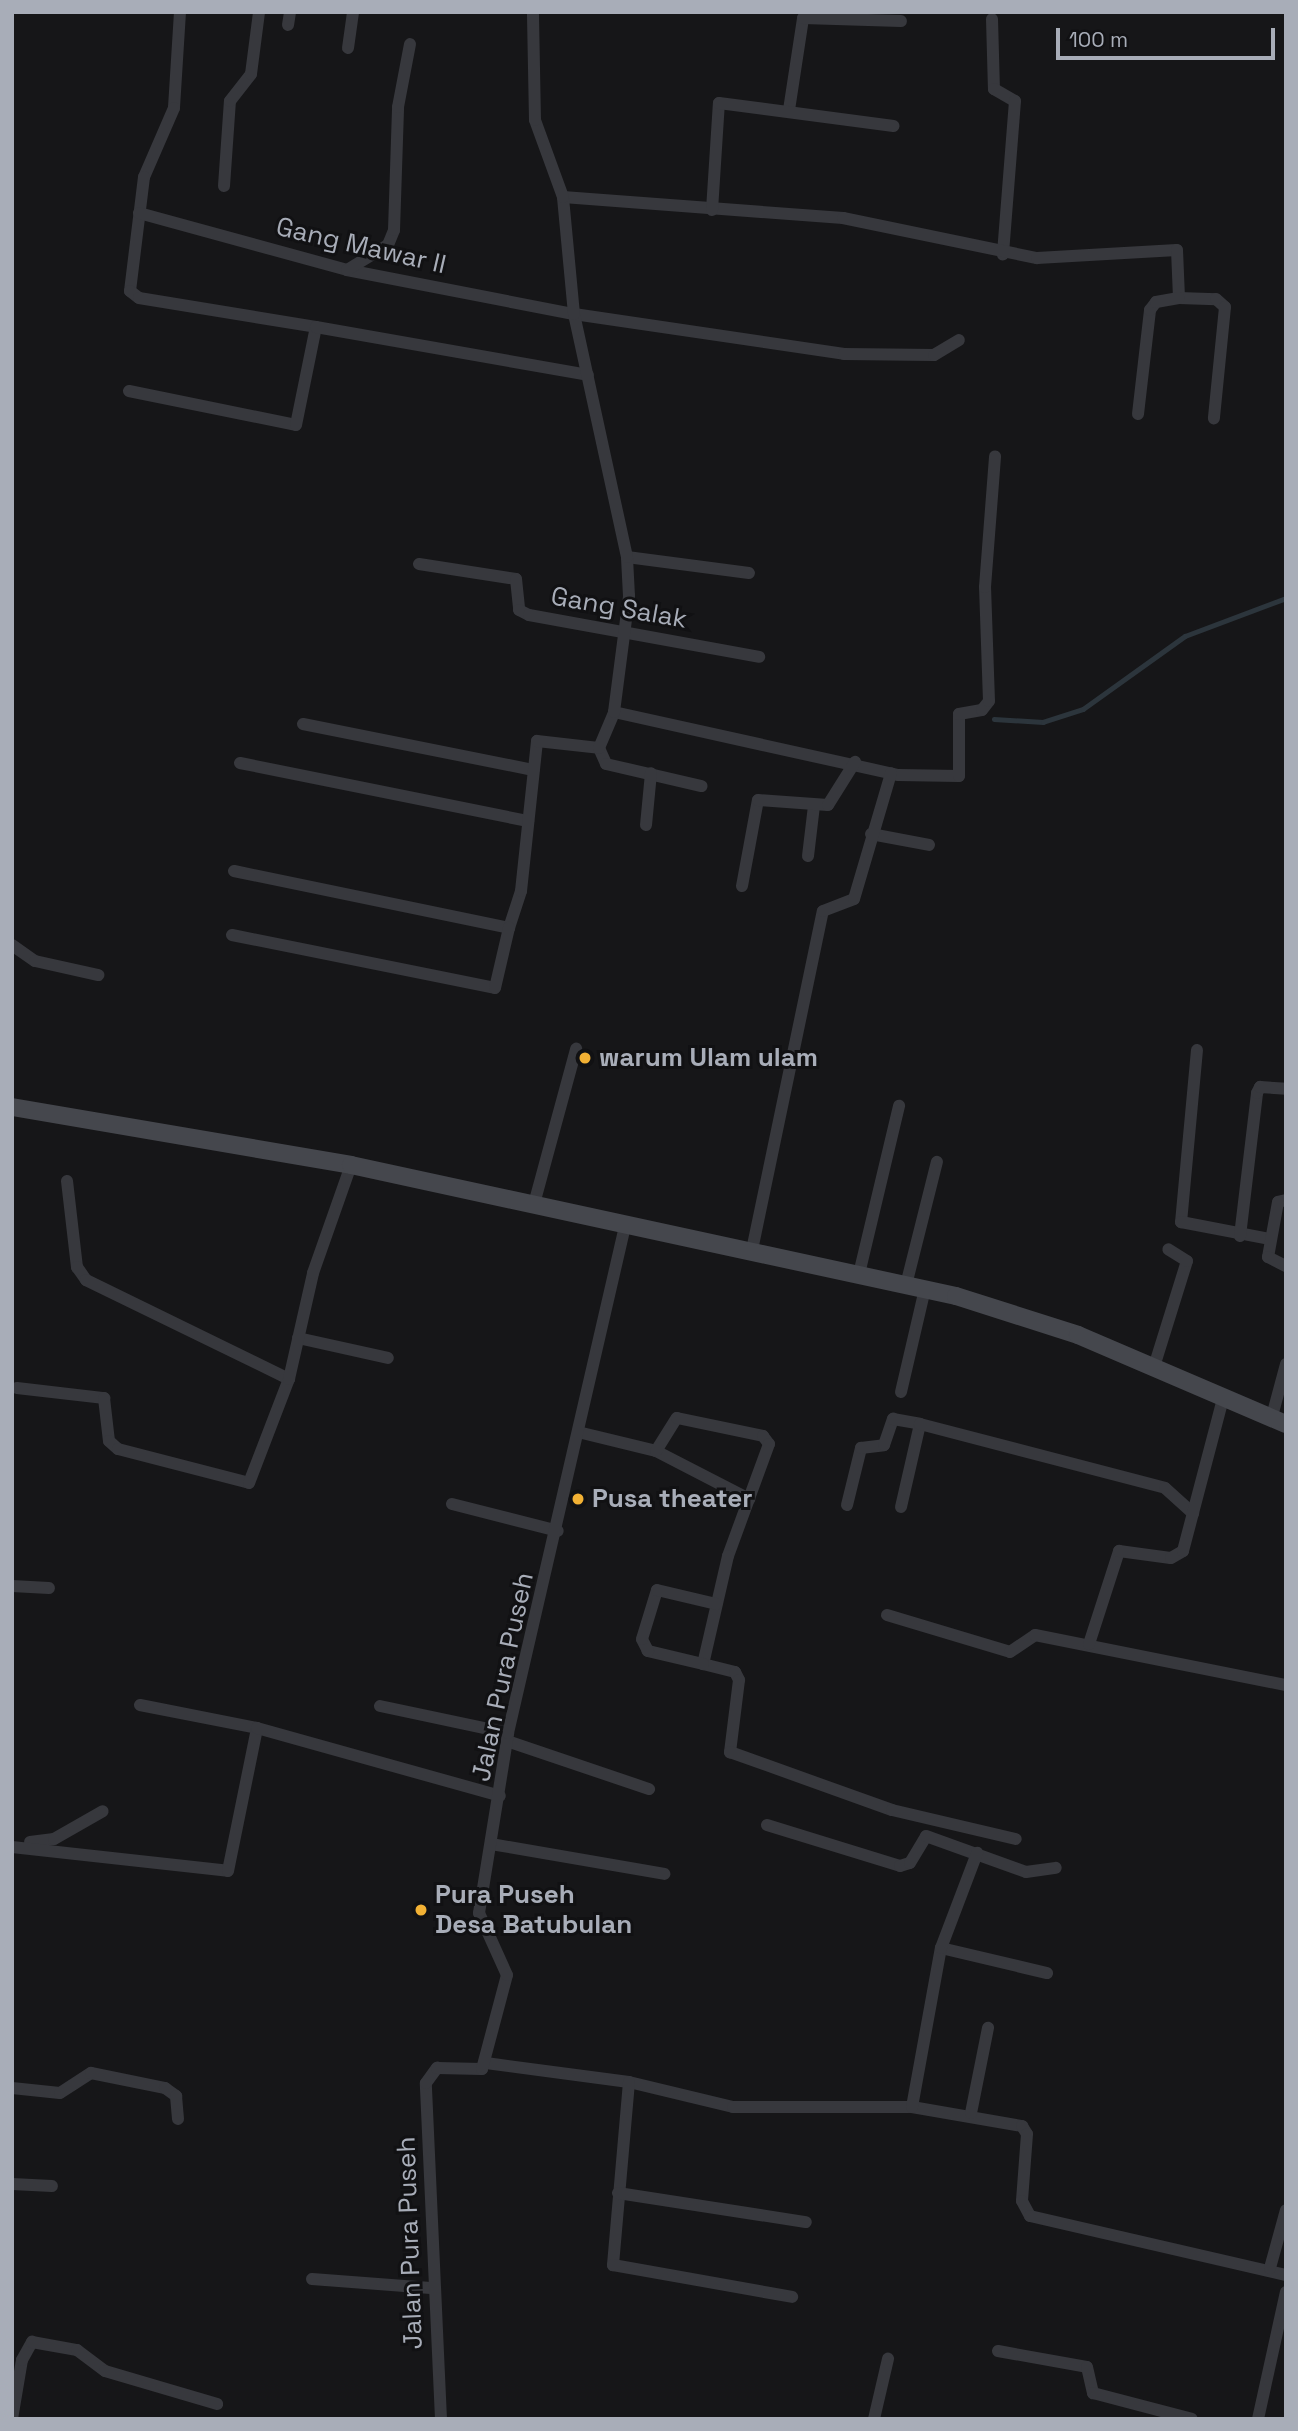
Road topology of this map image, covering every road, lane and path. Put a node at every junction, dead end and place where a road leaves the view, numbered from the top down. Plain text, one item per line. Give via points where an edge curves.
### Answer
1 (180, 12) edge
2 (259, 12) edge
3 (353, 12) edge
4 (533, 12) edge
5 (992, 19) dead end
6 (901, 21) dead end
7 (410, 44) dead end
8 (348, 48) dead end
9 (789, 110) junction
10 (892, 126) dead end
11 (223, 186) dead end
12 (563, 197) junction
13 (712, 210) junction
14 (139, 213) junction
15 (1003, 255) junction
16 (347, 270) junction
17 (1179, 298) junction
18 (574, 314) junction
19 (316, 327) junction
20 (959, 340) dead end
21 (588, 375) junction
22 (129, 391) dead end
23 (1138, 414) dead end
24 (1214, 418) dead end
25 (995, 456) dead end
26 (627, 556) junction
27 (419, 564) dead end
28 (749, 573) dead end
29 (626, 630) junction
30 (759, 657) dead end
31 (614, 712) junction
32 (303, 724) dead end
33 (599, 748) junction
34 (855, 762) junction
35 (240, 763) dead end
36 (533, 770) junction
37 (650, 773) junction
38 (891, 773) junction
39 (701, 786) dead end
40 (814, 806) junction
41 (528, 821) junction
42 (646, 825) dead end
43 (872, 834) junction
44 (929, 845) dead end
45 (808, 856) dead end
46 (234, 871) dead end
47 (742, 886) dead end
48 (509, 928) junction
49 (232, 935) dead end
50 (12, 945) edge
51 (98, 975) dead end
52 (576, 1049) dead end
53 (1197, 1050) dead end
54 (1286, 1089) edge
55 (899, 1106) dead end
56 (12, 1107) edge
57 (937, 1162) dead end
58 (351, 1166) junction
59 (67, 1181) dead end
60 (1286, 1200) edge
61 (534, 1204) junction
62 (626, 1222) junction
63 (1240, 1236) junction
64 (1270, 1239) junction
65 (1168, 1248) dead end
66 (752, 1250) junction
67 (1286, 1266) edge
68 (859, 1274) junction
69 (906, 1285) junction
70 (925, 1289) junction
71 (298, 1338) junction
72 (388, 1358) dead end
73 (1286, 1364) edge
74 (1153, 1370) junction
75 (289, 1379) junction
76 (17, 1388) dead end
77 (901, 1392) dead end
78 (1223, 1398) junction
79 (1279, 1422) edge
80 (920, 1424) junction
81 (578, 1432) junction
82 (656, 1451) junction
83 (749, 1499) junction
84 (452, 1504) dead end
85 (848, 1504) dead end
86 (901, 1507) dead end
87 (1194, 1513) junction
88 (558, 1531) junction
89 (12, 1586) edge
90 (49, 1588) dead end
91 (716, 1604) junction
92 (887, 1615) dead end
93 (1089, 1644) junction
94 (703, 1664) junction
95 (1286, 1685) edge
96 (140, 1705) dead end
97 (380, 1706) dead end
98 (257, 1728) junction
99 (508, 1737) junction
100 (649, 1789) dead end
101 (500, 1796) junction
102 (103, 1811) dead end
103 (767, 1825) dead end
104 (12, 1839) edge
105 (1016, 1839) dead end
106 (491, 1844) junction
107 (12, 1847) edge
108 (977, 1853) junction
109 (1056, 1868) dead end
110 (664, 1874) dead end
111 (941, 1948) junction
112 (1046, 1973) dead end
113 (988, 2028) dead end
114 (486, 2063) junction
115 (629, 2082) junction
116 (12, 2088) edge
117 (912, 2107) junction
118 (971, 2113) junction
119 (178, 2119) dead end
120 (12, 2184) edge
121 (52, 2186) dead end
122 (618, 2193) junction
123 (1286, 2210) edge
124 (806, 2222) dead end
125 (1270, 2268) junction
126 (1286, 2275) edge
127 (313, 2279) dead end
128 (431, 2288) junction
129 (1286, 2292) edge
130 (792, 2297) dead end
131 (998, 2351) dead end
132 (17, 2359) edge
133 (888, 2359) dead end
134 (217, 2404) dead end
135 (12, 2418) edge
136 (441, 2419) edge
137 (874, 2419) edge
138 (1192, 2419) edge
139 (1258, 2419) edge

1 - 14 street via 174,108 148,164
2 - 11 street via 251,74 230,101
3 - 8 street
4 - 12 street via 535,120
5 - 15 street via 994,89 1015,101
6 - 9 street via 803,18
7 - 16 street via 398,99 394,230 388,245
9 - 10 street
9 - 13 street via 719,103
12 - 13 street
12 - 18 street
13 - 15 street via 895,226
14 - 16 street, Gang Mawar II
14 - 19 street via 130,264 134,297
15 - 17 street via 1079,261 1174,249 1181,254
16 - 18 street, Gang Mawar II
17 - 23 street via 1152,304
17 - 24 street via 1216,299 1225,307
18 - 20 street, Gang Mawar II via 836,353 934,355
18 - 21 street
19 - 21 street
19 - 22 street via 296,425
21 - 26 street
25 - 38 street via 985,587 988,704 959,714 959,776
26 - 28 street
26 - 29 street
27 - 29 street, Gang Salak via 516,579 519,610 529,615
29 - 30 street, Gang Salak
29 - 31 street
31 - 33 street
31 - 34 street
32 - 36 street
33 - 36 street via 542,738
33 - 37 street via 606,764
34 - 38 street
34 - 40 street via 834,799
35 - 41 street
36 - 41 street
37 - 39 street
37 - 42 street
38 - 43 street
40 - 45 street
40 - 47 street via 758,800
41 - 48 street via 521,891
43 - 44 street
43 - 66 street via 854,899 823,911
46 - 48 street
48 - 49 street via 495,988
50 - 51 street via 35,961
52 - 61 street
53 - 63 street via 1180,1216 1185,1227
54 - 63 street via 1260,1087 1257,1093
55 - 68 street
56 - 58 street
57 - 69 street
58 - 61 street
58 - 71 street
59 - 75 street via 76,1267 86,1280
60 - 64 street via 1278,1202
61 - 62 street
62 - 66 street
62 - 81 street, Jalan Pura Puseh
63 - 64 street
64 - 67 street via 1270,1262
65 - 74 street via 1187,1261
66 - 68 street
68 - 69 street
69 - 70 street
70 - 74 street via 1049,1324
70 - 77 street
71 - 72 street
71 - 75 street
73 - 79 street
74 - 78 street
75 - 76 street via 256,1472 244,1484 114,1446 104,1398
78 - 79 street
78 - 87 street
80 - 85 street via 893,1419 884,1445 861,1448
80 - 86 street
80 - 87 street via 1165,1489
81 - 82 street
81 - 88 street, Jalan Pura Puseh
82 - 83 street
82 - 83 street via 677,1418 763,1436 768,1448
83 - 91 street
84 - 88 street
87 - 93 street via 1179,1556 1119,1551
88 - 99 street, Jalan Pura Puseh
89 - 90 street
91 - 94 street
91 - 94 street via 657,1590 642,1639 648,1651
92 - 93 street via 1015,1653 1032,1635
93 - 95 street
94 - 105 street via 738,1676 728,1742 738,1758 892,1810
96 - 98 street
97 - 99 street
98 - 101 street
98 - 107 street via 228,1871
99 - 100 street
99 - 101 street, Jalan Pura Puseh
101 - 106 street, Jalan Pura Puseh
102 - 104 street via 48,1841
103 - 108 street via 900,1866 910,1863 922,1836
106 - 110 street
106 - 114 street, Jalan Pura Puseh via 479,1922 507,1975
108 - 109 street via 1026,1872
108 - 111 street
111 - 112 street
111 - 117 street
113 - 118 street
114 - 115 street
114 - 128 street, Jalan Pura Puseh via 477,2072 437,2068 428,2077
115 - 117 street via 733,2107
115 - 122 street
116 - 119 street via 60,2093 91,2073 165,2088 176,2096
117 - 118 street
118 - 125 street via 1025,2130 1022,2202 1030,2216
120 - 121 street
122 - 124 street
122 - 130 street via 611,2256 618,2269
123 - 125 street
125 - 126 street
127 - 128 street
128 - 136 street, Jalan Pura Puseh
129 - 139 street
131 - 138 street via 1087,2367 1093,2393
132 - 134 street via 29,2343 70,2348 105,2371
132 - 135 street
133 - 137 street

